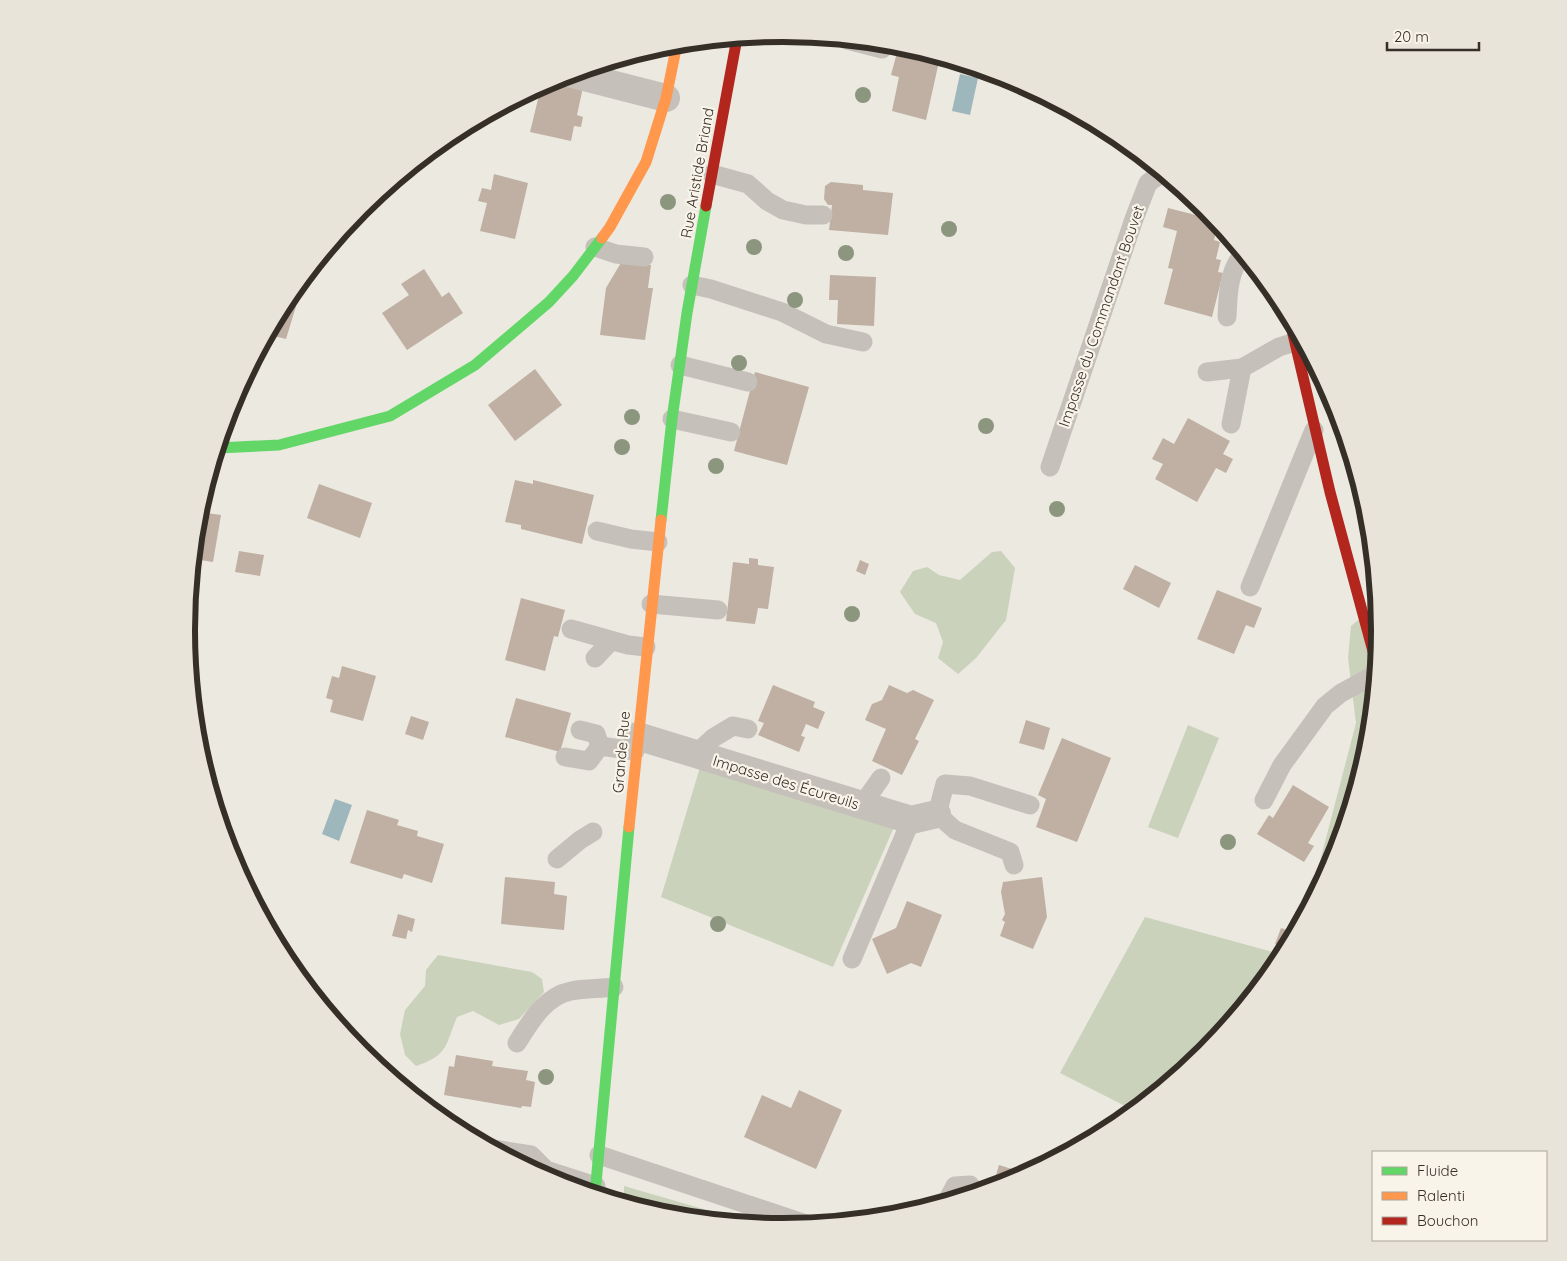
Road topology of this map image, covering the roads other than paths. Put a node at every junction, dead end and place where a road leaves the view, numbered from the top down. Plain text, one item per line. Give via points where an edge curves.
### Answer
1 (736, 45) edge
2 (675, 53) edge
3 (585, 77) edge
4 (666, 98) junction
5 (712, 174) junction
6 (1156, 176) edge
7 (823, 215) dead end
8 (595, 247) junction
9 (644, 257) dead end
10 (1239, 260) edge
11 (692, 285) junction
12 (687, 314) joint
13 (1227, 317) dead end
14 (1291, 334) edge
15 (863, 342) dead end
16 (1297, 343) edge
17 (680, 366) junction
18 (1242, 368) junction
19 (1207, 372) dead end
20 (748, 382) dead end
21 (672, 419) junction
22 (1231, 424) dead end
23 (1314, 430) junction
24 (731, 432) dead end
25 (225, 448) edge
26 (1050, 466) dead end
27 (597, 531) dead end
28 (658, 542) junction
29 (1250, 587) dead end
30 (651, 604) junction
31 (718, 610) dead end
32 (571, 628) dead end
33 (611, 641) junction
34 (1371, 644) edge
35 (646, 647) junction
36 (595, 658) dead end
37 (1369, 678) edge
38 (748, 729) dead end
39 (580, 730) dead end
40 (636, 744) junction
41 (600, 746) junction
42 (696, 754) junction
43 (565, 757) dead end
44 (881, 778) dead end
45 (1264, 800) dead end
46 (862, 805) junction
47 (1030, 805) dead end
48 (924, 817) junction
49 (593, 832) dead end
50 (557, 859) dead end
51 (1014, 865) dead end
52 (852, 959) dead end
53 (614, 987) junction
54 (517, 1043) dead end
55 (512, 1152) edge
56 (599, 1154) junction
57 (543, 1167) edge
58 (970, 1185) dead end
59 (596, 1188) edge
60 (951, 1193) edge
61 (788, 1218) edge

1 - 5 street, Rue Aristide Briand
2 - 4 street
3 - 4 street
4 - 8 street via 646,162
5 - 7 lane via 748,184 783,210
5 - 11 street, Rue Aristide Briand
6 - 26 lane, Impasse du Commandant Bouvet via 1148,183 1134,219
8 - 9 lane via 616,254
8 - 25 street via 549,302 475,365 390,416 279,445
10 - 13 lane via 1228,292
11 - 12 street, Rue Aristide Briand
11 - 15 lane via 782,312 826,334
12 - 17 street, Grande Rue
14 - 18 lane via 1279,347
16 - 23 street
17 - 20 lane
17 - 21 street, Grande Rue
18 - 19 lane
18 - 22 lane
21 - 24 lane
21 - 28 street, Grande Rue
23 - 29 lane
23 - 34 street
27 - 28 lane
28 - 30 street, Grande Rue
30 - 31 lane
30 - 35 street, Grande Rue
32 - 33 lane
33 - 35 lane
33 - 36 lane
35 - 40 street, Grande Rue
37 - 45 lane via 1325,706 1282,765
38 - 42 lane via 732,726
39 - 41 lane via 596,734
40 - 41 lane
40 - 42 street, Impasse des Écureuils
40 - 53 street, Grande Rue
41 - 43 lane via 589,761
42 - 46 street, Impasse des Écureuils
44 - 46 lane
46 - 48 street, Impasse des Écureuils
47 - 48 lane via 970,786 945,784
48 - 51 lane via 1010,852
48 - 52 lane
49 - 50 lane
53 - 54 lane via 571,991 555,998 537,1012
53 - 56 street, Grande Rue
55 - 57 lane via 531,1155
56 - 59 street, Grande Rue
56 - 61 lane
58 - 60 lane via 955,1186

